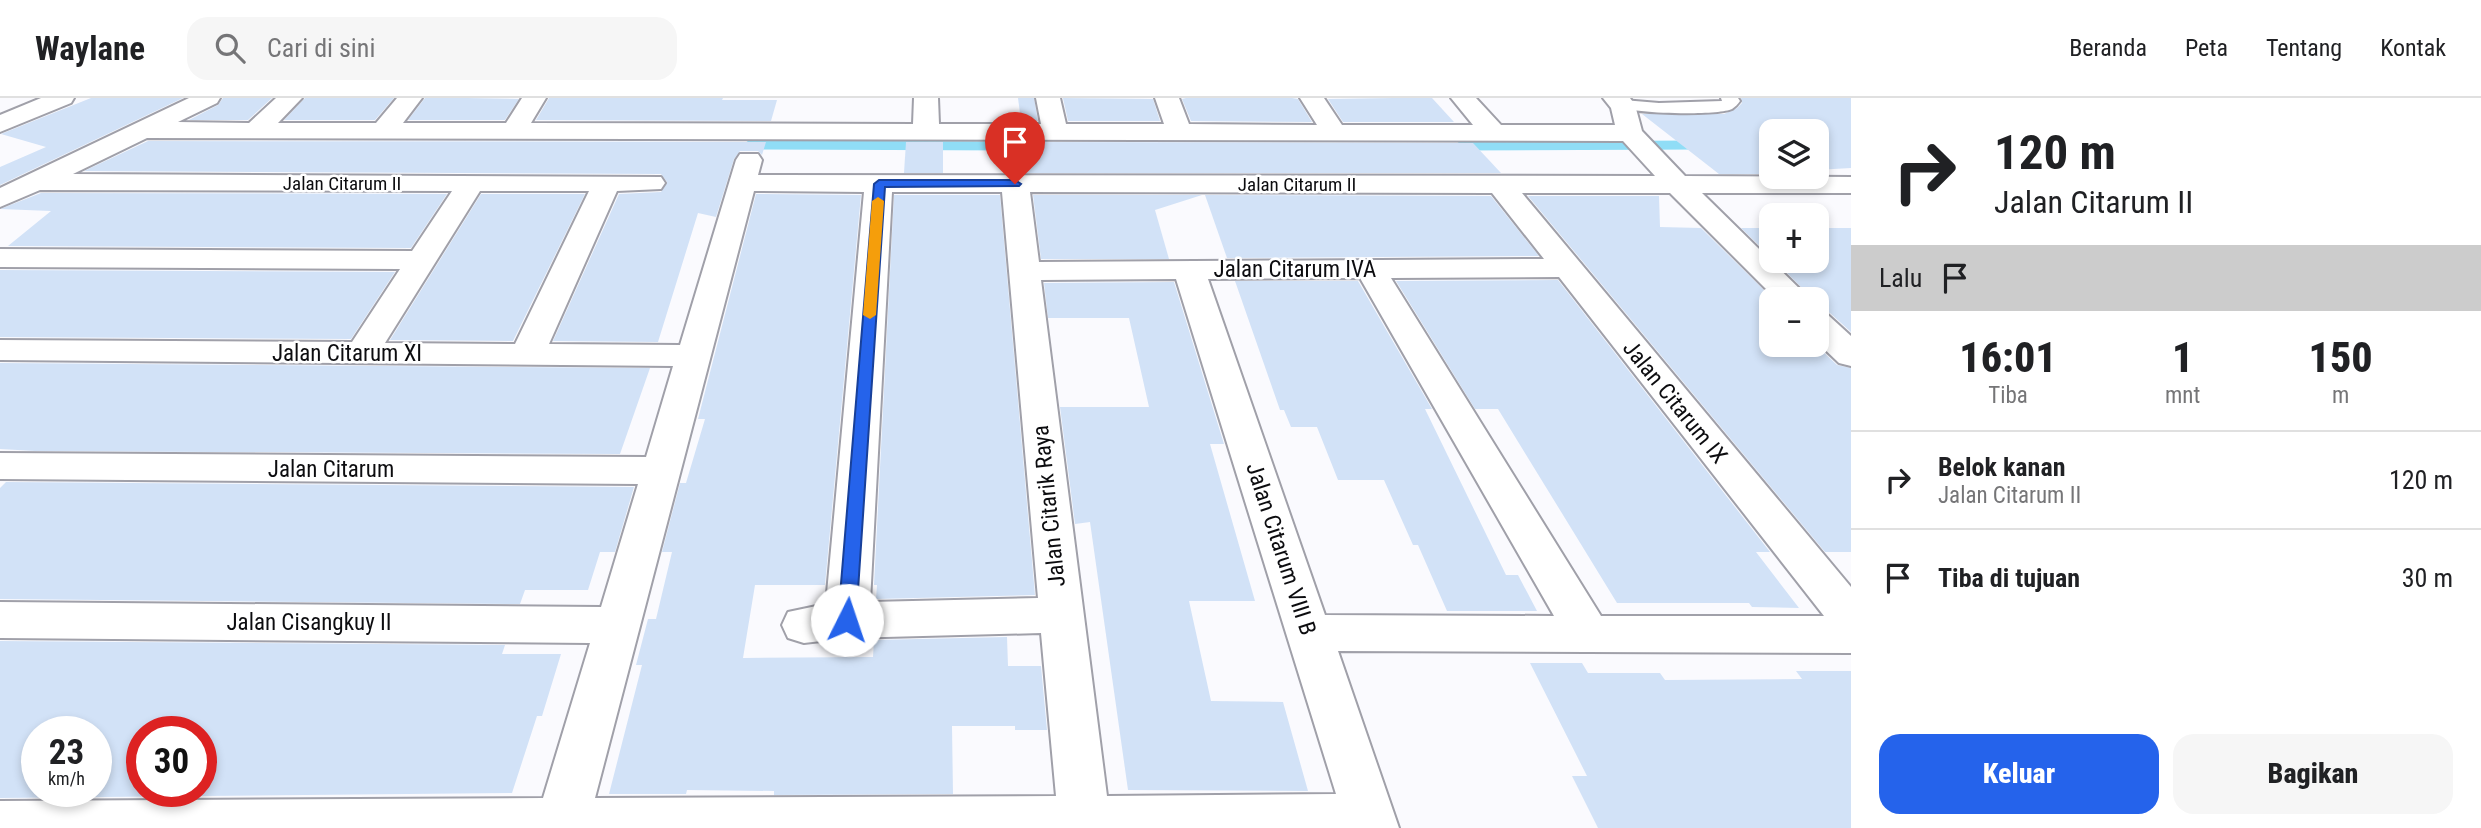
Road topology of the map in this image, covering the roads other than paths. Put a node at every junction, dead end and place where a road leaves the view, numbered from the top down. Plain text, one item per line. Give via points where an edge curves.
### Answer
1 (61, 98) edge
2 (208, 98) edge
3 (290, 98) edge
4 (410, 98) edge
5 (534, 98) edge
6 (926, 98) edge
7 (1048, 98) edge
8 (1167, 98) edge
9 (1312, 98) edge
10 (1463, 98) edge
11 (1728, 98) edge
12 (1619, 102) edge
13 (0, 124) edge
14 (142, 130) junction
15 (256, 130) junction
16 (383, 131) junction
17 (514, 131) junction
18 (926, 132) junction
19 (1055, 132) junction
20 (1180, 133) junction
21 (1335, 133) junction
22 (1494, 134) junction
23 (1638, 142) junction
24 (752, 151) junction
25 (33, 182) junction
26 (471, 183) junction
27 (607, 183) junction
28 (651, 183) dead end
29 (879, 184) junction
30 (1015, 184) junction
31 (1500, 184) junction
32 (1678, 186) junction
33 (1847, 187) edge
34 (0, 199) edge
35 (0, 258) edge
36 (421, 260) junction
37 (1566, 268) junction
38 (1370, 269) junction
39 (1189, 270) junction
40 (1024, 271) junction
41 (1782, 287) edge
42 (1829, 334) edge
43 (0, 350) edge
44 (362, 353) junction
45 (527, 355) junction
46 (1851, 355) edge
47 (694, 356) junction
48 (0, 466) edge
49 (662, 471) junction
50 (1061, 615) junction
51 (1851, 618) edge
52 (0, 620) edge
53 (847, 620) junction
54 (618, 625) junction
55 (804, 625) dead end
56 (1309, 633) junction
57 (1588, 634) junction
58 (1851, 635) edge
59 (562, 822) junction
60 (1371, 823) edge
61 (1084, 824) edge
62 (0, 826) edge

1 - 13 street
2 - 14 street
3 - 15 street
4 - 16 street
5 - 17 street
6 - 18 street
7 - 19 street
8 - 20 street
9 - 21 street
10 - 22 street
11 - 12 lane via 1732,101 1726,106 1659,108
12 - 23 street
14 - 15 street
14 - 25 street
15 - 16 street
16 - 17 street
17 - 24 street via 640,120
18 - 19 street
18 - 24 street via 790,120
19 - 20 street
20 - 21 street
21 - 22 street
22 - 23 street
23 - 32 street
24 - 29 street, Jalan Citarum II
24 - 47 street
25 - 26 street, Jalan Citarum II
25 - 34 street
26 - 27 street, Jalan Citarum II
26 - 36 street
27 - 28 street, Jalan Citarum II
27 - 45 street
29 - 30 street, Jalan Citarum II
29 - 53 street
30 - 31 street, Jalan Citarum II
30 - 40 street, Jalan Citarik Raya
31 - 32 street, Jalan Citarum II
31 - 37 street, Jalan Citarum IX
32 - 33 street, Jalan Citarum II
32 - 41 street
35 - 36 street
36 - 44 street
37 - 38 street, Jalan Citarum IVA
37 - 51 street, Jalan Citarum IX
38 - 39 street, Jalan Citarum IVA
38 - 57 street
39 - 40 street, Jalan Citarum IVA
39 - 56 street, Jalan Citarum VIII B
40 - 50 street, Jalan Citarik Raya
42 - 46 street
43 - 44 street, Jalan Citarum XI
44 - 45 street, Jalan Citarum XI
45 - 47 street, Jalan Citarum XI
47 - 49 street
48 - 49 street, Jalan Citarum
49 - 54 street
50 - 53 street
50 - 61 street, Jalan Citarik Raya
52 - 54 street, Jalan Cisangkuy II
53 - 55 street
54 - 59 street
56 - 57 street
56 - 60 street, Jalan Citarum VIII B
57 - 58 street
59 - 61 street
59 - 62 street
60 - 61 street

